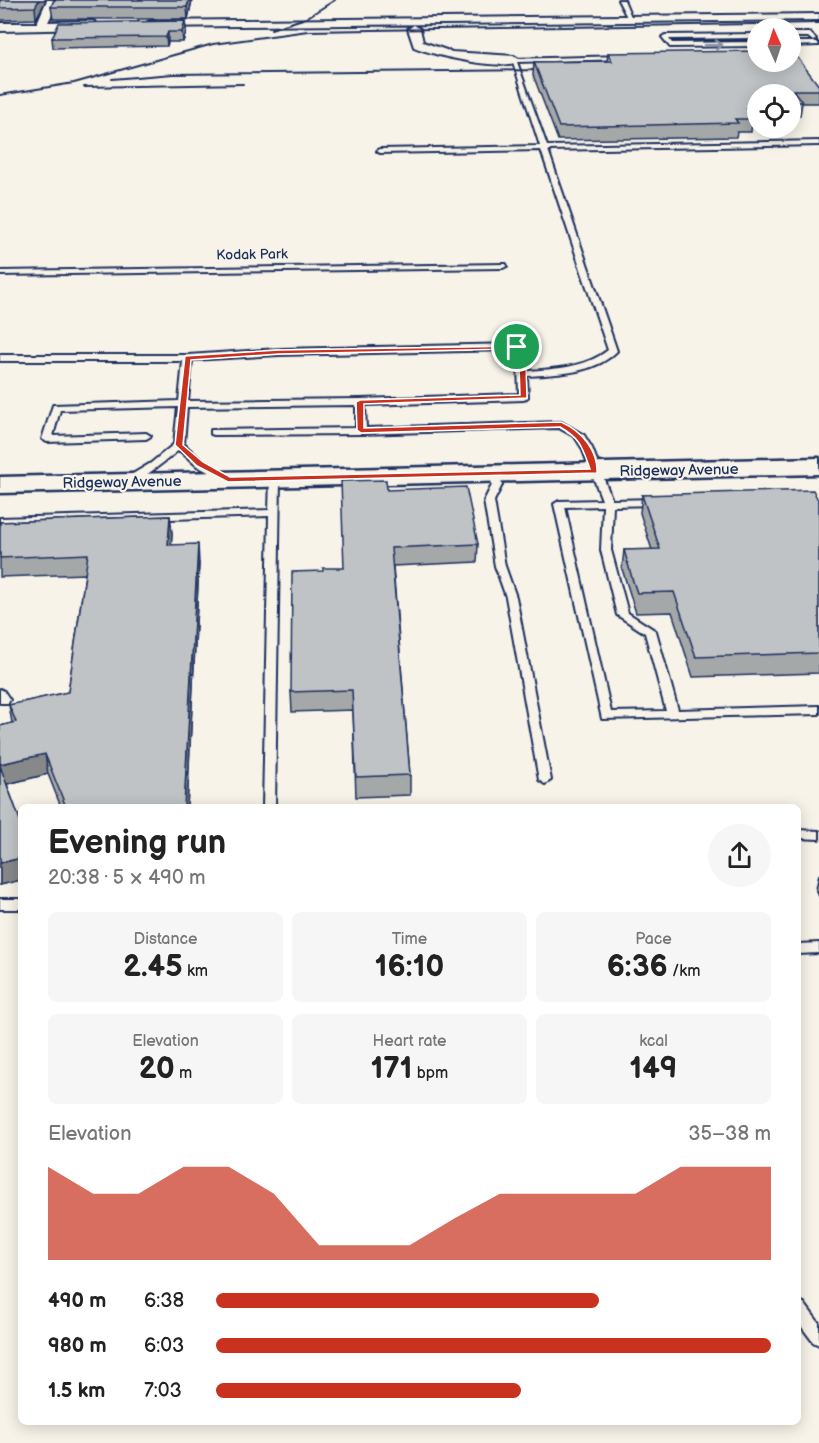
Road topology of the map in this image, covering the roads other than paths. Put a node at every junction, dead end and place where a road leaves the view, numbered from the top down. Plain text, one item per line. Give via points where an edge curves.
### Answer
1 (53, 0) edge
2 (812, 5) dead end
3 (536, 9) dead end
4 (625, 9) edge
5 (819, 17) edge
6 (101, 25) edge
7 (137, 25) edge
8 (41, 26) junction
9 (0, 27) edge
10 (414, 29) dead end
11 (801, 35) edge
12 (747, 36) edge
13 (817, 42) edge
14 (801, 43) edge
15 (747, 44) edge
16 (629, 58) edge
17 (514, 60) junction
18 (819, 143) edge
19 (543, 147) junction
20 (380, 151) dead end
21 (503, 266) dead end
22 (0, 273) edge
23 (0, 358) edge
24 (188, 358) junction
25 (523, 374) junction
26 (360, 402) junction
27 (183, 404) junction
28 (361, 430) junction
29 (214, 432) dead end
30 (146, 436) dead end
31 (179, 445) junction
32 (819, 466) edge
33 (594, 472) junction
34 (495, 474) junction
35 (275, 479) junction
36 (228, 480) junction
37 (123, 483) junction
38 (0, 485) edge
39 (666, 502) edge
40 (608, 503) junction
41 (274, 513) junction
42 (0, 521) edge
43 (819, 710) edge
44 (673, 714) junction
45 (545, 780) dead end
46 (269, 804) edge
47 (801, 834) edge
48 (819, 835) edge
49 (0, 904) edge
50 (18, 904) edge
51 (819, 948) edge
52 (801, 949) edge
53 (801, 1312) edge
54 (819, 1337) edge

1 - 8 street
2 - 4 street
3 - 4 street
4 - 5 street
4 - 7 street
6 - 8 street
8 - 9 street
10 - 17 street via 418,44 433,52
11 - 13 lane via 810,35
12 -> 15 lane via 665,37 670,45
13 - 14 lane
16 - 17 lane
17 - 19 lane
18 - 19 lane
19 - 20 lane
19 - 25 lane via 613,351 576,367
21 - 22 lane, Kodak Park
23 - 24 lane
24 - 25 lane via 517,347
24 - 27 lane
25 - 26 lane via 524,397
26 - 27 lane
26 - 28 lane
27 - 30 lane via 56,407 47,439
27 - 31 lane
28 - 29 lane
28 - 33 lane via 561,425 579,435
31 - 36 lane via 200,464
31 - 37 lane
32 - 33 main road, Ridgeway Avenue
33 - 34 main road, Ridgeway Avenue
33 - 40 lane
34 - 35 main road, Ridgeway Avenue
34 - 45 lane via 497,485 489,501
35 - 36 main road, Ridgeway Avenue
35 - 41 lane
36 - 37 main road, Ridgeway Avenue
37 - 38 main road, Ridgeway Avenue
39 - 40 lane
40 - 44 lane via 606,550 623,615 650,631
40 - 44 lane via 559,504 606,716
41 - 42 lane
41 - 46 lane
43 - 44 lane
47 - 48 lane
49 - 50 lane
51 - 52 lane
53 - 54 lane

